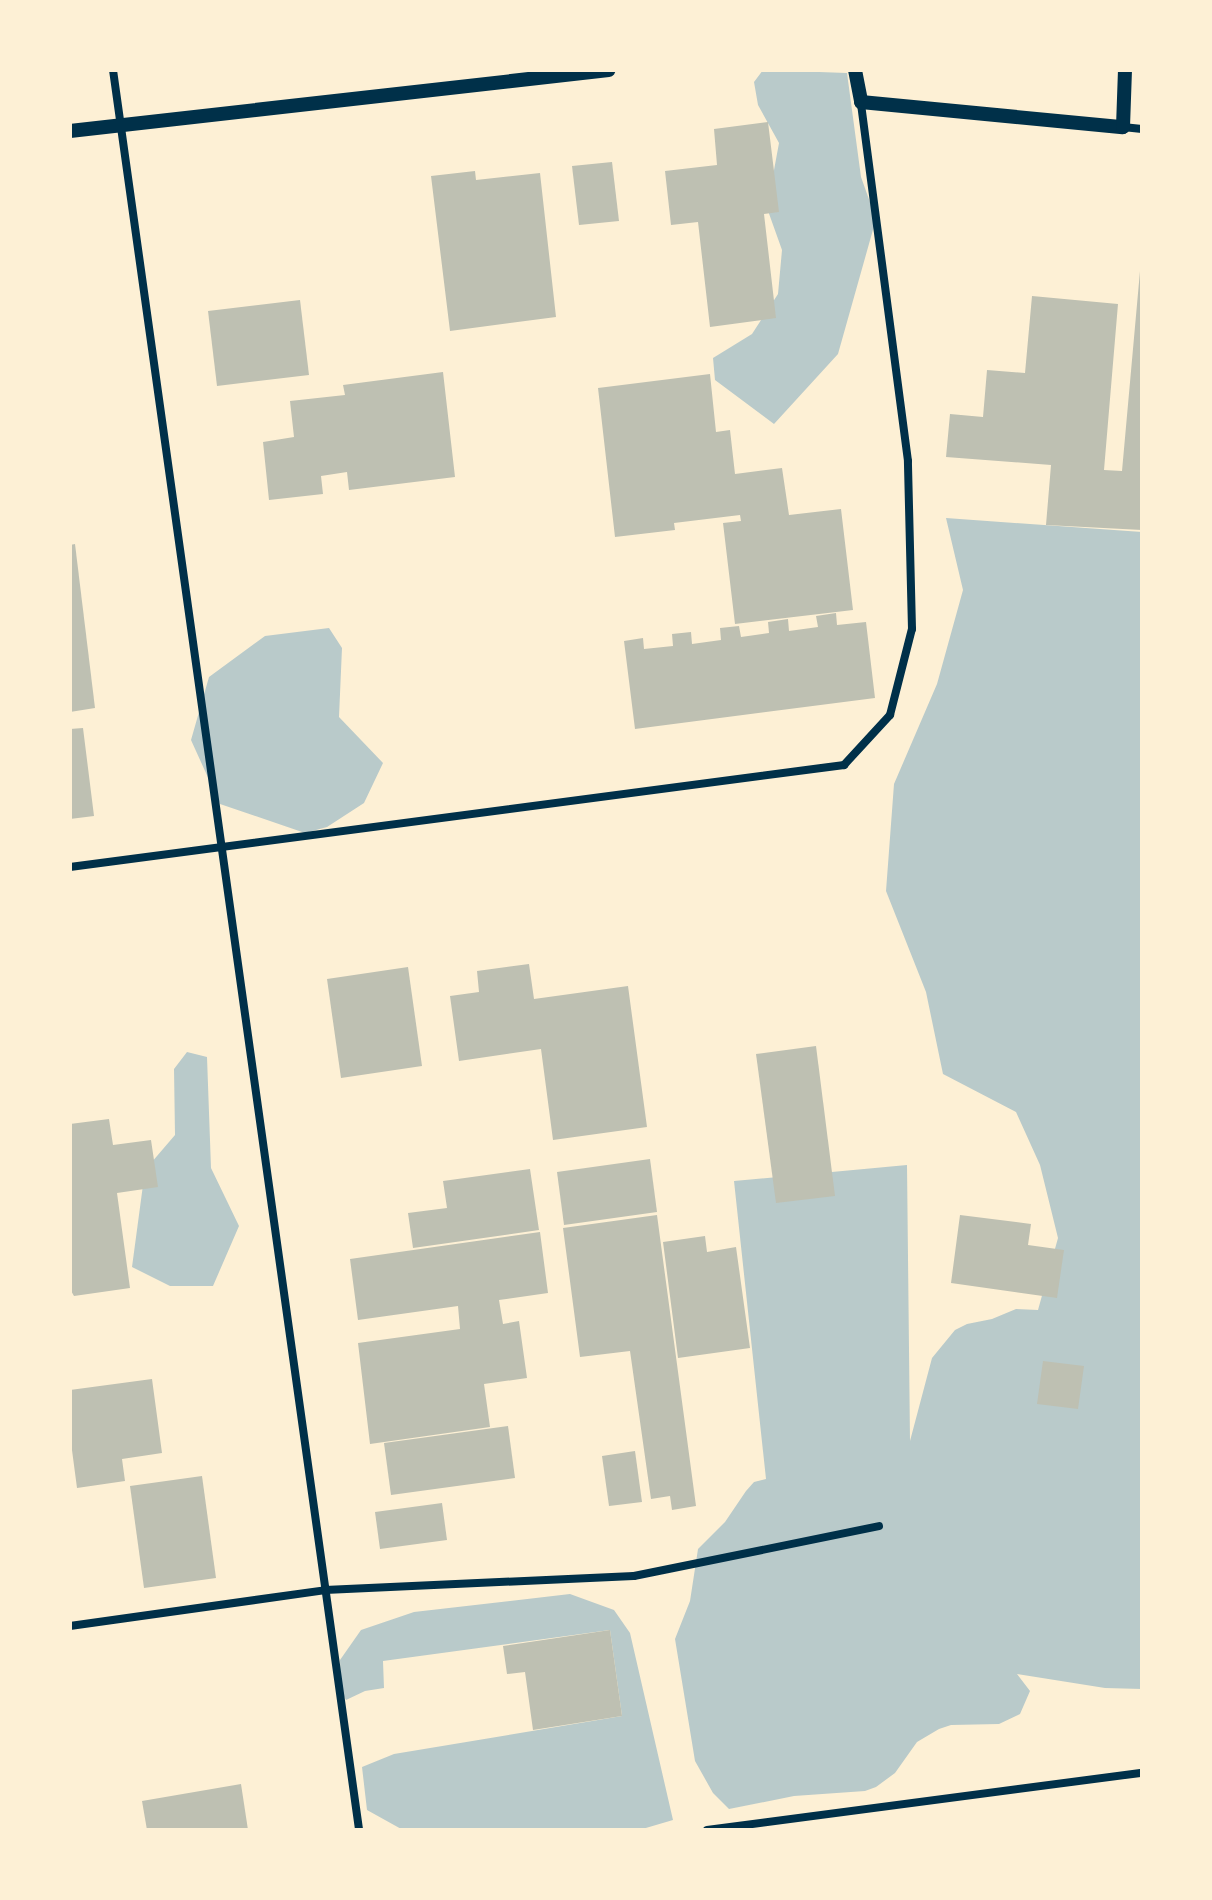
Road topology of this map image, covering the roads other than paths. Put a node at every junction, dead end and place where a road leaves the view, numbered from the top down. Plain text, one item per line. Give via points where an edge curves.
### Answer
1 (113, 70) edge
2 (609, 70) edge
3 (855, 70) edge
4 (1125, 70) edge
5 (861, 102) junction
6 (121, 123) junction
7 (1123, 127) junction
8 (1142, 129) edge
9 (70, 131) edge
10 (222, 846) junction
11 (70, 867) edge
12 (879, 1526) dead end
13 (325, 1590) junction
14 (70, 1626) edge
15 (1142, 1773) edge
16 (720, 1828) edge
17 (359, 1830) edge
18 (707, 1830) edge

1 - 6 street
2 - 6 street
3 - 5 street
4 - 7 street
5 - 7 street
5 - 10 street via 908,461 912,629 890,715 844,765
6 - 9 street
6 - 10 street
7 - 8 street
10 - 11 street
10 - 13 street
12 - 13 street via 634,1576
13 - 14 street
13 - 17 street
15 - 16 street
16 - 18 street

